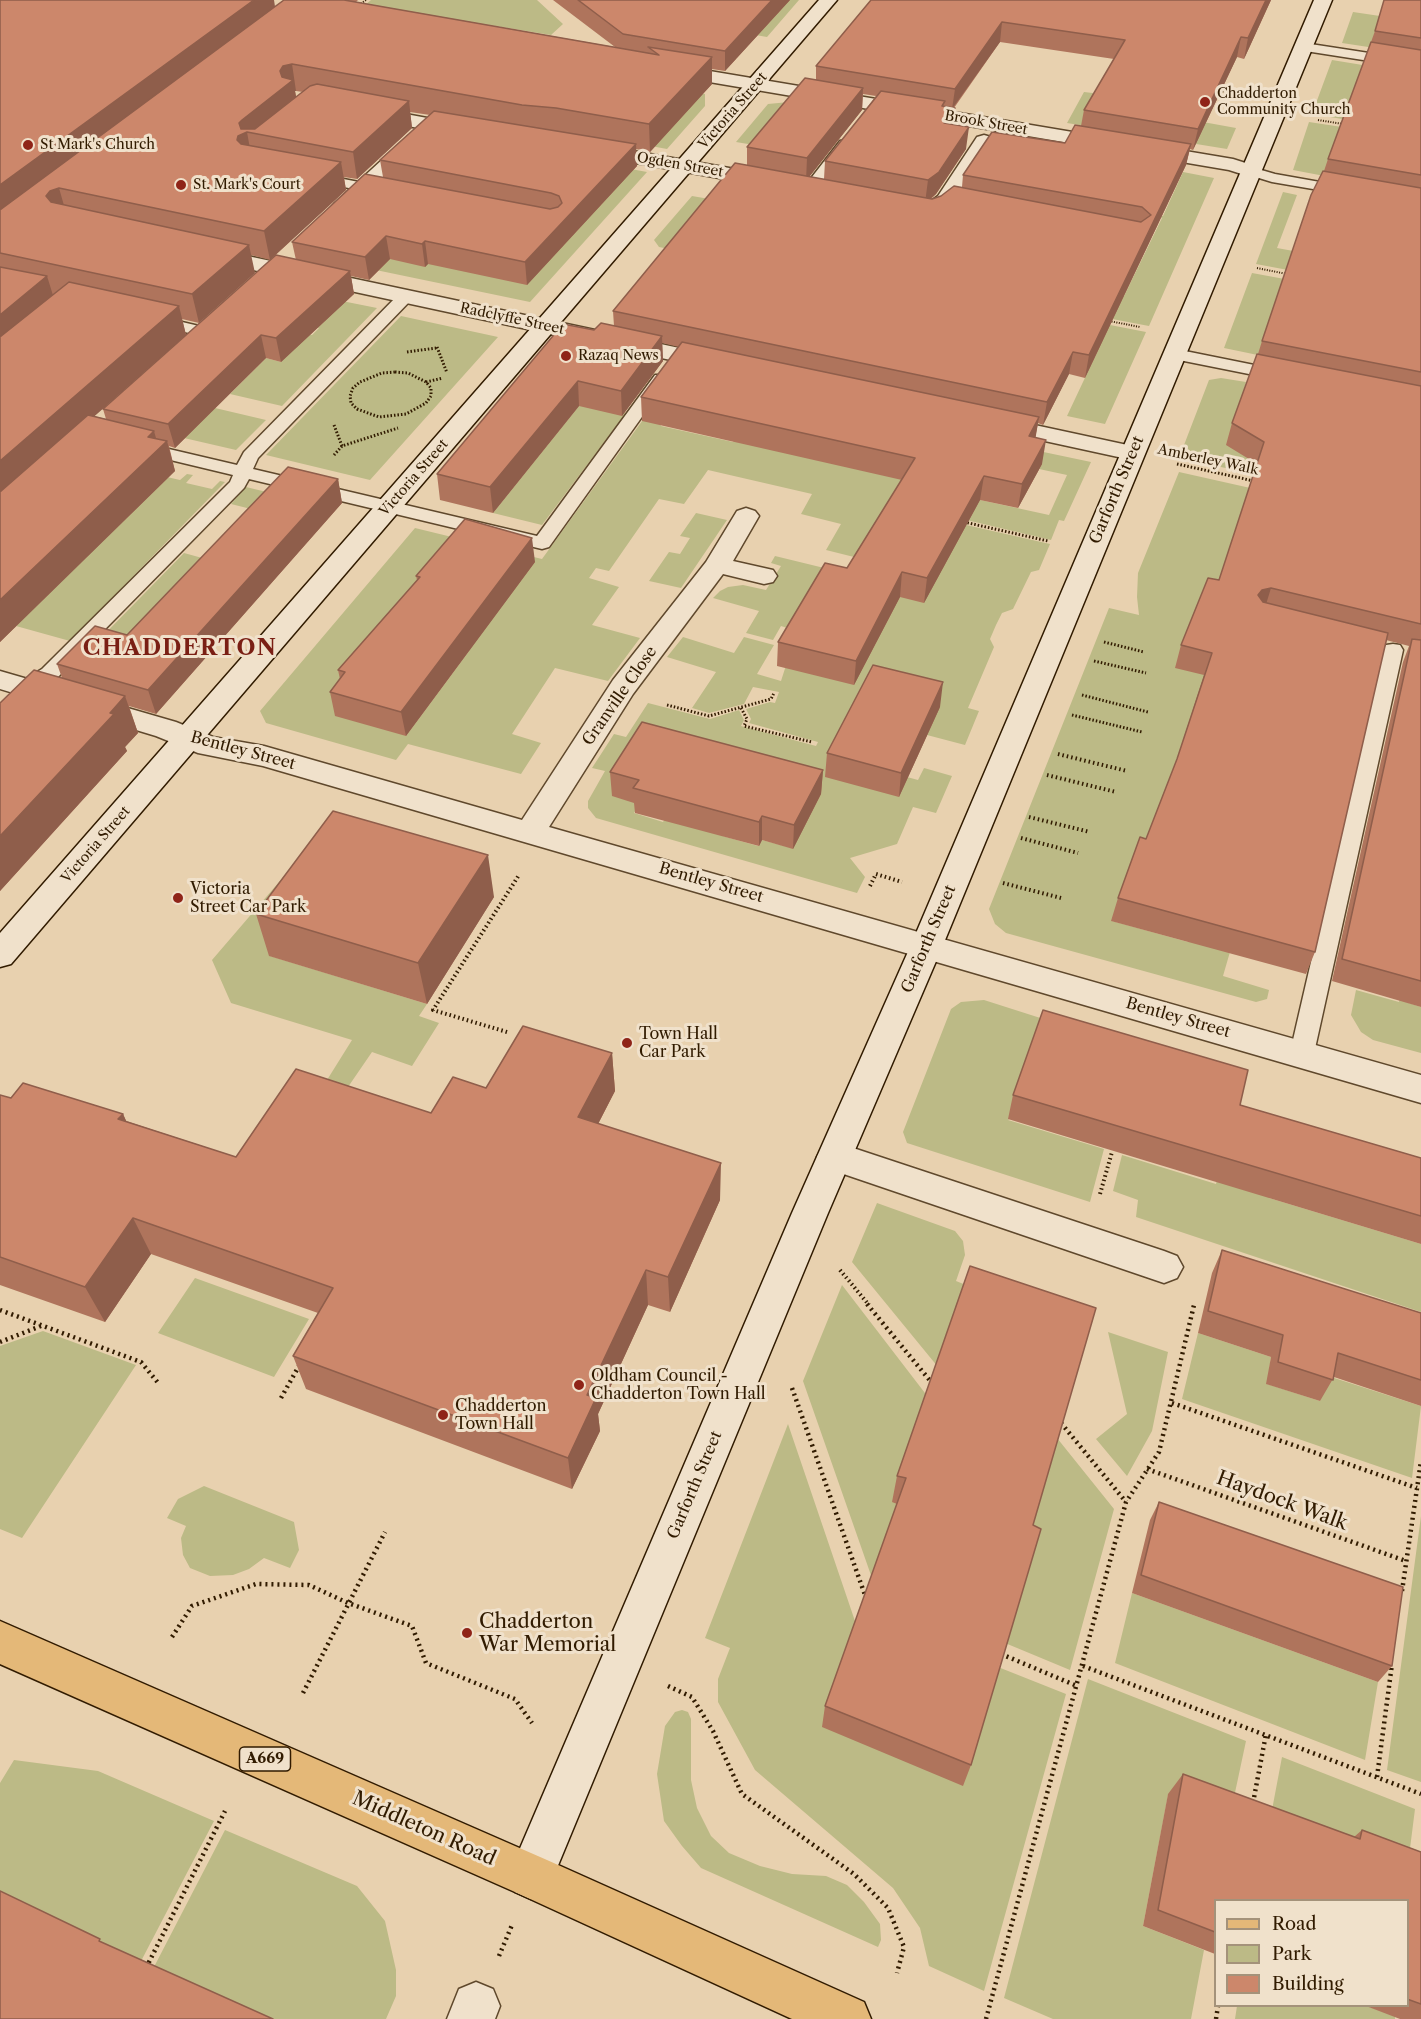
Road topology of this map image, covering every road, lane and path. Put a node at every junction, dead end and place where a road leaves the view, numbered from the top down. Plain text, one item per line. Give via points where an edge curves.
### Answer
1 (366, 0) edge
2 (828, 0) edge
3 (1323, 0) edge
4 (357, 8) edge
5 (1304, 47) junction
6 (1421, 66) edge
7 (653, 67) edge
8 (755, 85) junction
9 (876, 105) junction
10 (349, 109) edge
11 (1311, 118) dead end
12 (1344, 124) edge
13 (431, 125) junction
14 (489, 135) edge
15 (984, 141) edge
16 (580, 147) edge
17 (685, 166) junction
18 (1251, 171) junction
19 (296, 174) edge
20 (810, 189) junction
21 (374, 190) junction
22 (832, 193) edge
23 (1359, 194) edge
24 (897, 206) edge
25 (331, 218) edge
26 (297, 249) edge
27 (193, 250) edge
28 (1250, 267) dead end
29 (276, 268) junction
30 (1296, 276) edge
31 (254, 288) edge
32 (406, 296) junction
33 (140, 317) edge
34 (1108, 321) edge
35 (214, 324) joint
36 (545, 326) junction
37 (1143, 328) dead end
38 (188, 348) edge
39 (1174, 354) junction
40 (679, 355) junction
41 (735, 367) edge
42 (1300, 380) edge
43 (366, 414) joint
44 (969, 417) edge
45 (404, 426) dead end
46 (126, 444) edge
47 (342, 446) dead end
48 (1132, 453) junction
49 (241, 471) junction
50 (1262, 483) edge
51 (389, 507) junction
52 (746, 516) dead end
53 (961, 521) edge
54 (1048, 541) dead end
55 (717, 565) junction
56 (764, 576) dead end
57 (1099, 641) dead end
58 (1394, 650) dead end
59 (1144, 652) dead end
60 (1092, 660) dead end
61 (1146, 673) dead end
62 (11, 692) edge
63 (620, 693) junction
64 (774, 693) dead end
65 (1077, 694) dead end
66 (741, 708) junction
67 (1148, 712) dead end
68 (1069, 714) dead end
69 (1142, 732) dead end
70 (188, 738) junction
71 (812, 742) dead end
72 (1053, 753) dead end
73 (1127, 771) dead end
74 (1045, 774) dead end
75 (1116, 792) dead end
76 (1028, 816) dead end
77 (530, 832) junction
78 (1089, 832) dead end
79 (1018, 837) dead end
80 (1078, 853) dead end
81 (521, 871) dead end
82 (904, 882) dead end
83 (1001, 882) dead end
84 (868, 892) dead end
85 (1060, 898) dead end
86 (927, 945) junction
87 (0, 955) edge
88 (507, 1032) dead end
89 (1302, 1053) junction
90 (1421, 1089) edge
91 (1112, 1152) edge
92 (834, 1157) junction
93 (1107, 1198) dead end
94 (837, 1266) dead end
95 (1164, 1267) dead end
96 (1195, 1302) dead end
97 (0, 1310) edge
98 (42, 1326) junction
99 (0, 1342) edge
100 (304, 1357) edge
101 (790, 1382) dead end
102 (159, 1384) dead end
103 (933, 1384) edge
104 (280, 1398) dead end
105 (1172, 1403) junction
106 (1061, 1423) edge
107 (1421, 1461) edge
108 (1147, 1469) junction
109 (1417, 1488) junction
110 (1126, 1502) junction
111 (385, 1532) dead end
112 (1406, 1562) junction
113 (1401, 1596) edge
114 (866, 1599) edge
115 (348, 1603) junction
116 (172, 1636) dead end
117 (0, 1642) edge
118 (1394, 1652) edge
119 (1001, 1654) edge
120 (1083, 1666) junction
121 (668, 1686) dead end
122 (1077, 1686) junction
123 (303, 1693) dead end
124 (532, 1723) dead end
125 (1266, 1734) junction
126 (1377, 1777) junction
127 (1421, 1794) edge
128 (225, 1810) dead end
129 (1252, 1813) edge
130 (531, 1876) junction
131 (897, 1973) dead end
132 (141, 1977) edge
133 (474, 2013) edge
134 (847, 2019) edge
135 (986, 2019) edge

1 - 4 path
2 - 8 street, Victoria Street
3 - 5 street, Garforth Street
5 - 6 lane
5 - 18 street, Garforth Street
7 - 8 street, Brook Street
8 - 9 street, Brook Street
8 - 17 street, Victoria Street
9 - 18 street, Brook Street
9 - 20 lane
10 - 13 street
11 - 12 path
13 - 14 street
13 - 21 street
15 - 24 street via 944,205
16 - 17 street, Ogden Street
17 - 20 street, Ogden Street
17 - 36 street, Victoria Street
18 - 23 lane
18 - 39 street, Garforth Street
19 - 21 lane
20 - 22 street, Ogden Street
21 - 25 street
26 - 29 street
27 - 29 street, Radclyffe Street
28 - 30 path
29 - 31 street
29 - 32 street, Radclyffe Street
32 - 36 street, Radclyffe Street
32 - 49 lane via 250,456
33 - 35 lane
34 - 37 path
35 - 38 street
36 - 40 street, Radclyffe Street
36 - 51 street, Victoria Street
39 - 42 lane
39 - 48 street, Garforth Street
40 - 41 street, Radclyffe Street
40 - 51 lane via 542,543
43 - 43 path via 351,403 350,396 360,382 370,377 408,374 431,388 426,403 406,414
44 - 48 street
45 - 47 path
46 - 49 lane
48 - 50 path, Amberley Walk
48 - 86 street, Garforth Street
49 - 51 lane
49 - 62 lane via 237,484 49,674
51 - 70 street, Victoria Street
52 - 55 street, Granville Close
53 - 54 path
55 - 56 street
55 - 63 street, Granville Close
57 - 59 path
58 - 89 lane
60 - 61 path
62 - 70 street, Bentley Street via 166,729
63 - 66 path via 709,716
63 - 77 street, Granville Close
64 - 66 path via 771,699
65 - 67 path
66 - 71 path via 747,719 744,726
68 - 69 path
70 - 77 street, Bentley Street
70 - 87 street, Victoria Street
72 - 73 path
74 - 75 path
76 - 78 path
77 - 86 street, Bentley Street
79 - 80 path
81 - 88 path via 433,1010
82 - 84 path via 876,874
83 - 85 path
86 - 89 street, Bentley Street
86 - 92 street, Garforth Street
89 - 90 street, Bentley Street
91 - 93 path via 1099,1196
92 - 95 street
92 - 130 street, Garforth Street
94 - 103 path
96 - 105 path
97 - 98 path
98 - 99 path
98 - 102 path via 141,1362
100 - 104 path
101 - 114 path
105 - 108 path via 1159,1452
105 - 109 path
106 - 110 path
107 - 109 path
108 - 110 path
108 - 112 path, Haydock Walk
109 - 112 path
110 - 120 path
111 - 115 path
112 - 113 path
115 - 116 path via 309,1585 256,1584 192,1605
115 - 123 path
115 - 124 path via 412,1626 426,1663 515,1700
117 - 130 main road, Middleton Road / A669
118 - 126 path
119 - 122 path
120 - 122 path
120 - 125 path
121 - 131 path via 692,1697 713,1731 742,1794 854,1874 888,1908 904,1947
122 - 135 path
125 - 126 path
125 - 129 path
126 - 127 path
128 - 132 path
130 - 133 path
130 - 134 main road, Middleton Road / A669

